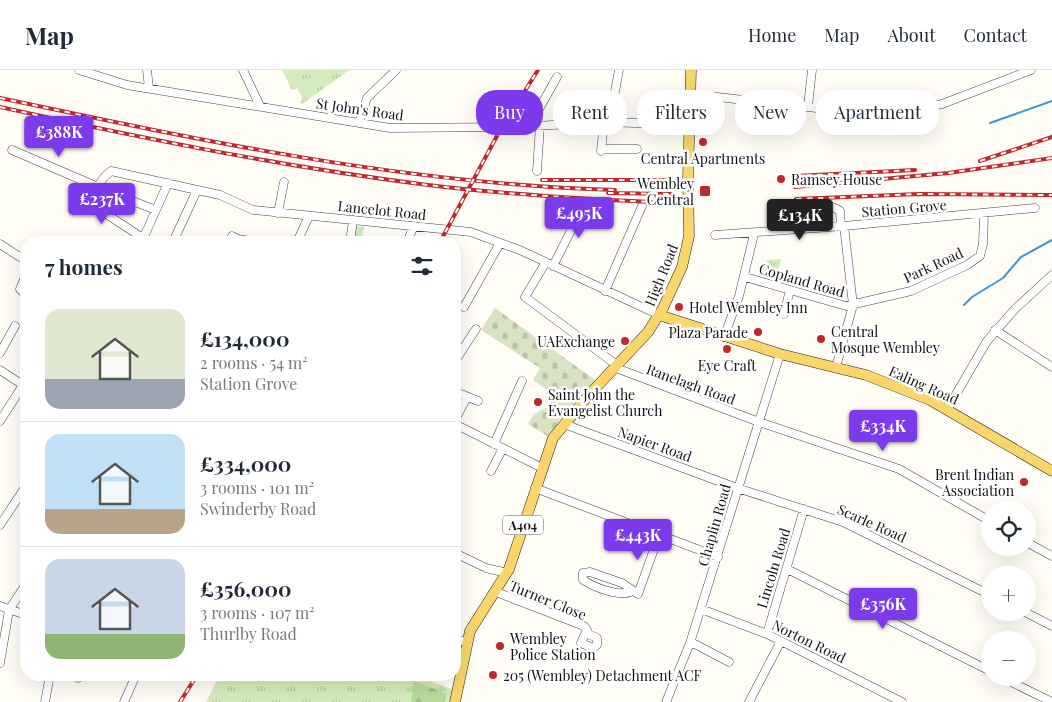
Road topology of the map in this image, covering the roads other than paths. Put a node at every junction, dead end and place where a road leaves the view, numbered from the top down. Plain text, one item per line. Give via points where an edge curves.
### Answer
1 (79, 70) edge
2 (147, 70) edge
3 (243, 70) edge
4 (396, 70) edge
5 (619, 70) edge
6 (691, 70) edge
7 (812, 70) edge
8 (1031, 70) edge
9 (557, 77) dead end
10 (149, 88) junction
11 (615, 90) edge
12 (691, 90) edge
13 (725, 97) edge
14 (543, 102) edge
15 (260, 106) junction
16 (808, 106) junction
17 (358, 123) junction
18 (476, 126) edge
19 (539, 135) edge
20 (604, 135) edge
21 (690, 135) edge
22 (637, 149) dead end
23 (12, 150) dead end
24 (537, 170) dead end
25 (284, 182) dead end
26 (168, 183) junction
27 (98, 187) junction
28 (198, 190) junction
29 (584, 203) dead end
30 (125, 206) dead end
31 (642, 206) dead end
32 (1035, 208) dead end
33 (789, 209) dead end
34 (156, 210) junction
35 (278, 213) junction
36 (984, 213) junction
37 (309, 216) junction
38 (353, 220) junction
39 (414, 226) junction
40 (843, 227) junction
41 (754, 234) junction
42 (715, 235) dead end
43 (139, 236) edge
44 (148, 236) edge
45 (176, 236) edge
46 (300, 236) edge
47 (351, 236) edge
48 (410, 236) edge
49 (500, 243) junction
50 (0, 244) edge
51 (20, 257) edge
52 (550, 264) junction
53 (1052, 275) edge
54 (745, 277) junction
55 (790, 290) junction
56 (605, 291) junction
57 (853, 305) junction
58 (464, 307) dead end
59 (784, 314) dead end
60 (659, 315) junction
61 (15, 326) dead end
62 (476, 329) dead end
63 (995, 330) junction
64 (724, 338) junction
65 (461, 352) edge
66 (0, 353) edge
67 (780, 354) junction
68 (1052, 366) edge
69 (617, 367) junction
70 (836, 367) junction
71 (0, 370) edge
72 (522, 381) dead end
73 (20, 383) edge
74 (20, 393) edge
75 (478, 401) dead end
76 (461, 404) edge
77 (948, 408) junction
78 (0, 421) edge
79 (758, 422) junction
80 (564, 424) junction
81 (461, 425) edge
82 (494, 444) junction
83 (503, 448) junction
84 (542, 468) junction
85 (491, 471) dead end
86 (1052, 472) edge
87 (534, 488) junction
88 (737, 488) junction
89 (20, 495) edge
90 (804, 509) junction
91 (981, 517) edge
92 (0, 525) edge
93 (659, 535) junction
94 (1036, 547) edge
95 (461, 556) edge
96 (718, 556) junction
97 (1052, 556) edge
98 (787, 569) junction
99 (507, 573) junction
100 (981, 590) edge
101 (496, 592) junction
102 (20, 593) edge
103 (635, 593) junction
104 (0, 606) edge
105 (701, 609) junction
106 (9, 610) junction
107 (20, 613) edge
108 (1036, 618) edge
109 (1052, 626) edge
110 (586, 633) dead end
111 (767, 634) junction
112 (461, 640) edge
113 (781, 641) junction
114 (467, 642) junction
115 (691, 642) junction
116 (0, 662) edge
117 (729, 662) dead end
118 (981, 666) edge
119 (461, 672) edge
120 (49, 681) edge
121 (133, 681) edge
122 (459, 681) edge
123 (1019, 686) edge
124 (45, 702) edge
125 (124, 702) edge
126 (455, 702) edge
127 (666, 702) edge
128 (749, 702) edge
129 (902, 702) edge
130 (1052, 702) edge

1 - 10 street, St John's Road via 127,85
2 - 10 street
3 - 15 street
4 - 17 street via 367,98
5 - 11 street
6 - 12 main road, High Road / A404
7 - 16 street
8 - 16 street via 942,104 911,110 861,113
9 - 14 street
10 - 15 street, St John's Road
13 - 16 street
15 - 17 street, St John's Road
17 - 18 street, St John's Road via 390,128
19 - 24 street
20 - 22 street via 602,150
21 - 60 main road, High Road / A404 via 689,236 686,252
23 - 27 street
25 - 35 street
26 - 27 street, Lancelot Road via 111,171
26 - 28 street, Lancelot Road
26 - 34 street
27 - 43 street via 97,208
28 - 35 street, Lancelot Road via 220,194 254,210
28 - 45 street
29 - 52 street
30 - 34 street via 130,200
31 - 56 street
32 - 36 street, Station Grove
33 - 40 street via 833,207 840,211
34 - 44 street
35 - 37 street, Lancelot Road
36 - 40 street, Station Grove
36 - 57 street, Park Road via 980,256 911,291
37 - 38 street, Lancelot Road
37 - 46 street
38 - 39 street, Lancelot Road
38 - 47 street
39 - 48 street
39 - 49 street, Lancelot Road via 471,232
40 - 41 street, Station Grove
40 - 57 street
41 - 42 street, Station Grove
41 - 54 street
49 - 52 street, Lancelot Road
49 - 58 street
50 - 51 street
52 - 56 street, Lancelot Road
52 - 69 street, Ranelagh Road via 525,297
53 - 63 street
54 - 55 street, Copland Road
54 - 64 street
55 - 57 street, Copland Road via 846,306
55 - 59 street
56 - 60 street, Lancelot Road
57 - 70 street
60 - 64 main road, Ealing Road
60 - 69 main road, High Road / A404
61 - 66 street
62 - 65 street
63 - 68 street
63 - 77 street
64 - 67 main road, Ealing Road
67 - 70 main road, Ealing Road
67 - 79 street, Chaplin Road
69 - 79 street, Ranelagh Road
69 - 80 main road, High Road / A404
70 - 77 main road, Ealing Road via 866,375
71 - 73 street
72 - 82 street
74 - 78 street
75 - 76 street via 464,395
77 - 86 main road, Ealing Road
79 - 88 street, Chaplin Road
79 - 91 street, Ranelagh Road via 899,469
80 - 84 main road, A404 via 553,438
80 - 88 street, Napier Road
81 - 82 street
82 - 83 street
83 - 84 street
83 - 85 street
84 - 87 main road, A404
87 - 93 street
87 - 99 main road, A404
88 - 90 street, Scarle Road
88 - 96 street, Chaplin Road
89 - 92 street
90 - 98 street, Lincoln Road
90 - 100 street, Scarle Road via 843,522
93 - 96 street
93 - 103 street
94 - 97 street
95 - 99 street via 486,568
96 - 105 street, Chaplin Road
98 - 111 street, Lincoln Road
98 - 118 street
99 - 101 main road, A404
101 - 110 street, Turner Close via 584,626
101 - 114 main road, A404 via 475,623
102 - 106 street
103 - 103 street via 617,593 599,587 583,580 583,573 590,572 622,583
104 - 106 street
105 - 111 street, Norton Road
105 - 115 street, Chaplin Road
106 - 107 street
106 - 116 street
108 - 109 street
111 - 113 street, Norton Road
112 - 114 street
113 - 128 street
113 - 129 street, Norton Road
114 - 119 main road, A404
115 - 117 street
115 - 127 street, Chaplin Road
120 - 124 street
121 - 125 street
122 - 126 main road, A404
123 - 130 street

